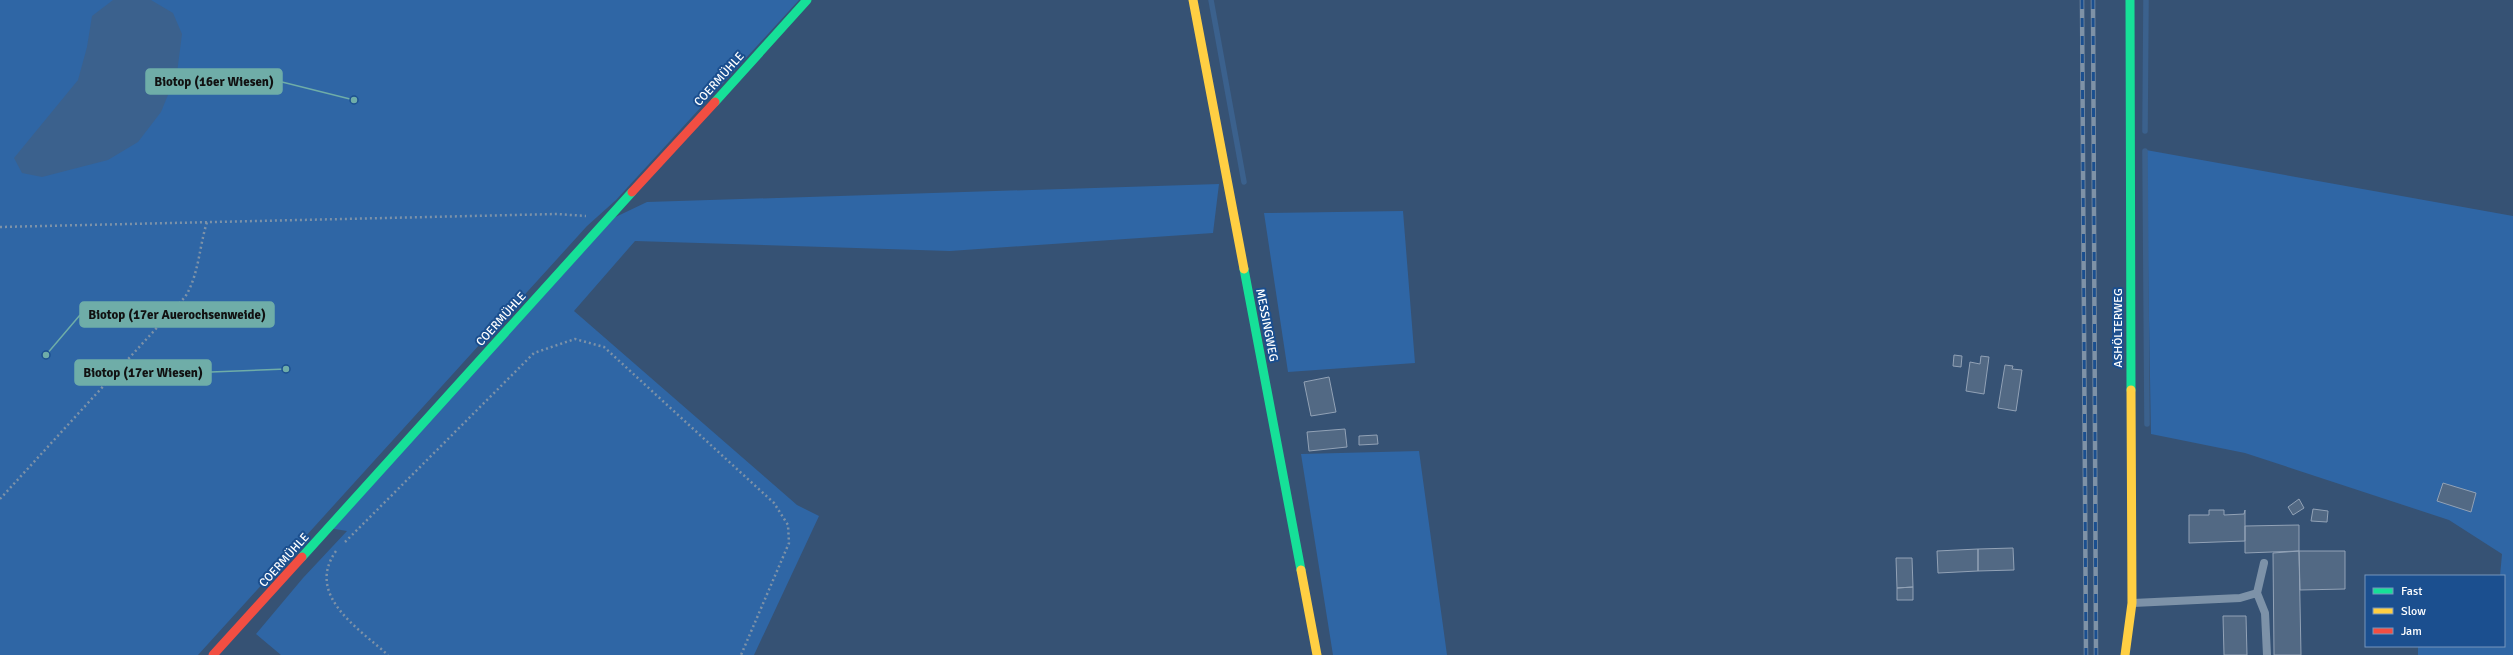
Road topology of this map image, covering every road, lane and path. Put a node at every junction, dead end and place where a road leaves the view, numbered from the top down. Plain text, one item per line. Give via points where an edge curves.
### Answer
1 (807, 0) edge
2 (1193, 0) edge
3 (2130, 0) edge
4 (207, 222) junction
5 (605, 222) junction
6 (0, 227) edge
7 (0, 499) edge
8 (343, 544) dead end
9 (337, 549) dead end
10 (2264, 563) dead end
11 (2257, 593) junction
12 (2132, 604) junction
13 (213, 655) edge
14 (388, 655) edge
15 (740, 655) edge
16 (1317, 655) edge
17 (2125, 655) edge
18 (2267, 655) edge

1 - 5 street, COERMÜHLE
2 - 16 street, MESSINGWEG
3 - 12 street, ASHÖLTERWEG via 2128,140
4 - 5 path via 581,214
4 - 6 path
4 - 7 path via 200,243 193,284 185,297
5 - 13 street, COERMÜHLE
8 - 15 path via 534,353 575,339 604,347 774,503 788,525 789,543
9 - 14 path via 328,562 326,580 329,597 339,610
10 - 11 lane
11 - 12 lane via 2240,598
11 - 18 lane via 2264,613
12 - 17 street, ASHÖLTERWEG

